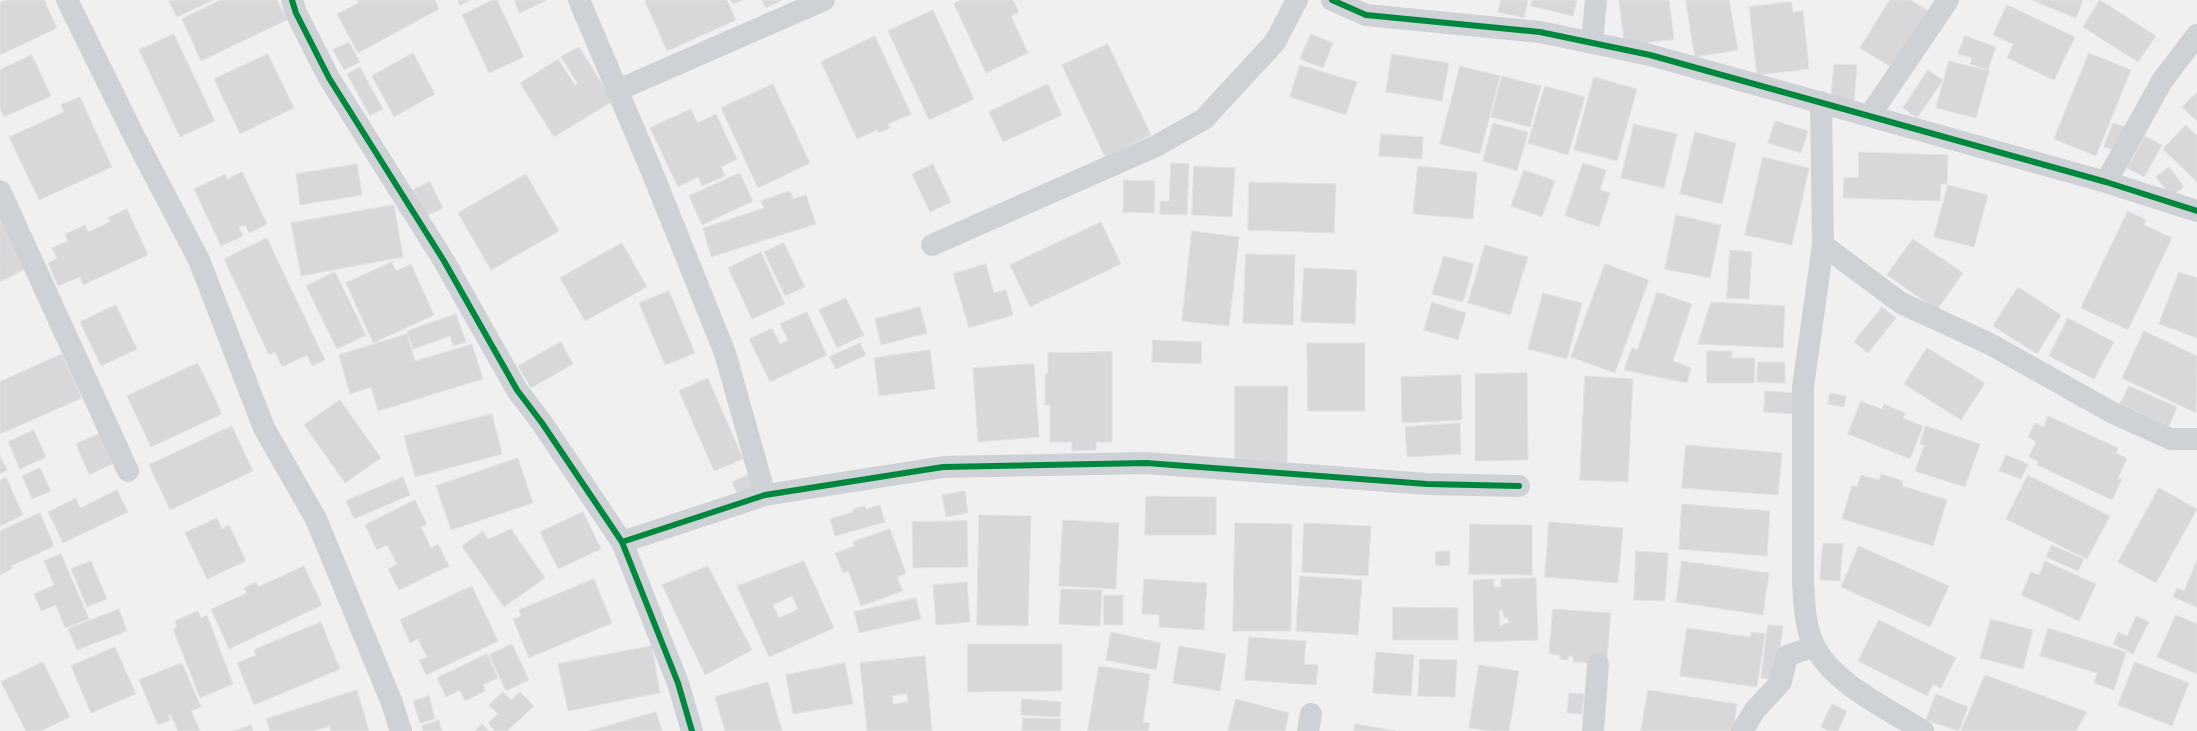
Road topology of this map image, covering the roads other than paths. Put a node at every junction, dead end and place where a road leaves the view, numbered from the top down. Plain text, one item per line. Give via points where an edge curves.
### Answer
1 (67, 0) edge
2 (292, 0) edge
3 (579, 0) edge
4 (824, 0) edge
5 (1297, 0) edge
6 (1332, 0) edge
7 (1596, 0) edge
8 (1948, 0) edge
9 (2197, 35) edge
10 (1592, 43) junction
11 (616, 91) junction
12 (1821, 102) junction
13 (1870, 115) junction
14 (2106, 182) junction
15 (0, 191) edge
16 (2197, 211) edge
17 (932, 245) dead end
18 (1823, 245) junction
19 (2197, 439) edge
20 (128, 471) dead end
21 (1519, 486) dead end
22 (765, 495) junction
23 (622, 542) junction
24 (1814, 646) junction
25 (1598, 664) dead end
26 (401, 731) edge
27 (692, 731) edge
28 (1593, 731) edge
29 (1742, 731) edge
30 (1923, 731) edge

1 - 26 street via 199,260 264,428 316,519 392,703
2 - 23 street via 329,78 444,261 517,390
3 - 11 street
4 - 11 street
5 - 17 street via 1275,42 1204,119 1156,146
6 - 10 street via 1366,15 1540,32
7 - 10 street
8 - 13 street
9 - 14 street via 2162,81
10 - 12 street via 1650,55
11 - 22 street via 650,167 725,353
12 - 13 street
12 - 18 street
13 - 14 street
14 - 16 street
15 - 20 street
18 - 19 street via 1901,303 1990,344 2113,413 2171,439
18 - 24 street via 1803,387 1803,581 1805,610
21 - 22 street via 1427,484 1146,463 943,467
22 - 23 street
23 - 27 street via 678,683
24 - 29 street via 1787,656 1781,682 1755,710
24 - 30 street via 1840,679
25 - 28 street

